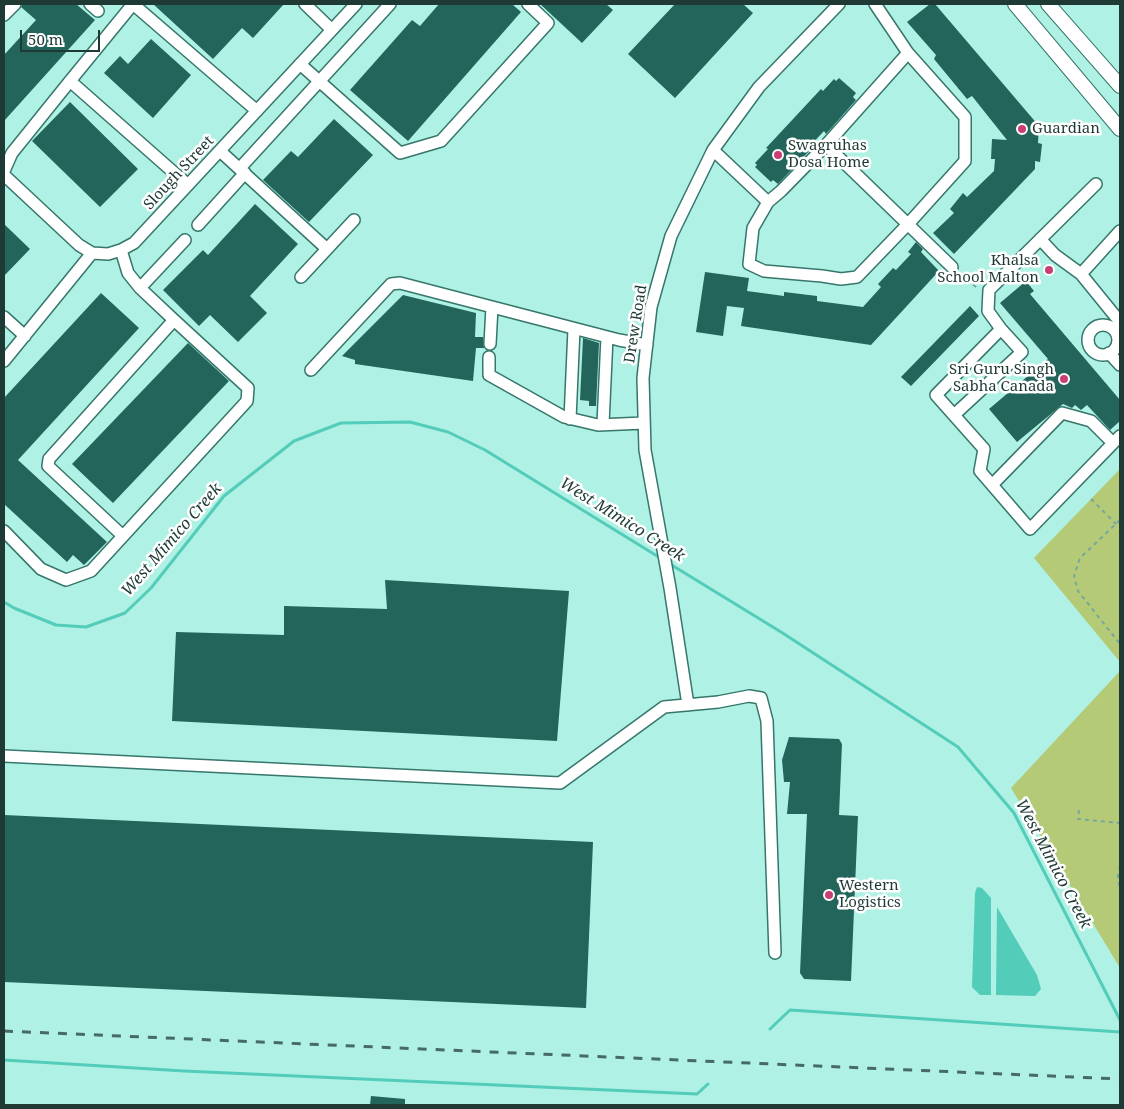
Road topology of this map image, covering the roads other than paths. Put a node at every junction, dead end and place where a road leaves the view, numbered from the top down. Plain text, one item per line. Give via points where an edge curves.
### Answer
1 (14, 4) edge
2 (305, 4) edge
3 (356, 4) edge
4 (390, 4) edge
5 (528, 4) edge
6 (839, 4) edge
7 (875, 4) edge
8 (1015, 4) edge
9 (1048, 4) edge
10 (4, 15) edge
11 (332, 30) junction
12 (908, 53) junction
13 (300, 64) junction
14 (70, 81) junction
15 (319, 82) junction
16 (1120, 86) edge
17 (257, 111) junction
18 (1120, 129) edge
19 (826, 145) junction
20 (220, 150) junction
21 (713, 150) junction
22 (242, 171) junction
23 (4, 173) edge
24 (1096, 184) dead end
25 (188, 185) junction
26 (768, 202) junction
27 (354, 220) dead end
28 (908, 224) junction
29 (198, 225) dead end
30 (1120, 231) edge
31 (1040, 239) junction
32 (185, 240) dead end
33 (327, 249) junction
34 (121, 250) junction
35 (92, 253) junction
36 (952, 267) road end
37 (1081, 274) junction
38 (301, 278) dead end
39 (140, 288) junction
40 (492, 307) junction
41 (4, 318) edge
42 (1117, 318) edge
43 (174, 320) junction
44 (1109, 326) junction
45 (574, 329) junction
46 (1001, 329) junction
47 (25, 336) junction
48 (607, 337) junction
49 (490, 344) dead end
50 (647, 346) junction
51 (1109, 353) junction
52 (489, 356) dead end
53 (4, 362) edge
54 (1120, 365) edge
55 (311, 370) dead end
56 (954, 415) junction
57 (570, 419) junction
58 (644, 423) junction
59 (603, 424) junction
60 (1117, 439) edge
61 (992, 485) junction
62 (4, 532) edge
63 (123, 536) junction
64 (688, 705) junction
65 (4, 756) edge
66 (775, 953) dead end

1 - 10 street
2 - 11 street
3 - 11 street, Slough Street
4 - 15 street
5 - 15 street via 548,23 441,140 400,153
6 - 21 street, Drew Road via 759,87
7 - 12 street
8 - 18 main road
9 - 16 main road
11 - 13 street, Slough Street
12 - 19 street
12 - 28 street via 965,117 965,161
13 - 15 street
13 - 17 street, Slough Street
14 - 17 street via 133,4
14 - 23 street via 12,153
14 - 25 street
15 - 22 street
17 - 20 street, Slough Street
19 - 26 street
19 - 28 street
20 - 22 street
20 - 25 street, Slough Street
21 - 26 street
21 - 50 street, Drew Road via 671,236 651,307
22 - 29 street
22 - 33 street
23 - 35 street via 79,245
24 - 31 street
25 - 34 street, Slough Street via 134,244
26 - 28 street via 753,228 749,264 764,271 841,279 857,277
27 - 33 street
28 - 36 street
30 - 37 street
31 - 37 street
31 - 46 street via 989,290 988,311
32 - 39 street
33 - 38 street
34 - 35 street, Slough Street via 108,254
34 - 39 street via 128,273
35 - 47 street
37 - 42 street
39 - 43 street
40 - 45 street
40 - 49 street
40 - 55 street via 400,283 391,284
41 - 47 street
42 - 44 street
43 - 63 street via 49,459 48,466
43 - 63 street via 248,388 247,401
44 - 51 street via 1116,333 1117,342
44 - 51 street via 1095,327 1088,335 1088,345 1095,353
45 - 48 street
45 - 57 street
46 - 56 street via 936,395
46 - 56 street via 1022,352
47 - 53 street
48 - 50 street
48 - 59 street
50 - 58 street, Drew Road via 643,378
51 - 54 street
52 - 57 street via 488,375
56 - 61 street via 984,449 980,471
57 - 59 street
58 - 59 street
58 - 64 street, Drew Road via 644,450
60 - 61 street via 1091,421 1062,413
60 - 61 street via 1030,529
62 - 63 street via 41,568 66,580 91,571
64 - 65 street via 664,707 560,783
64 - 66 street via 749,696 761,698 767,721

